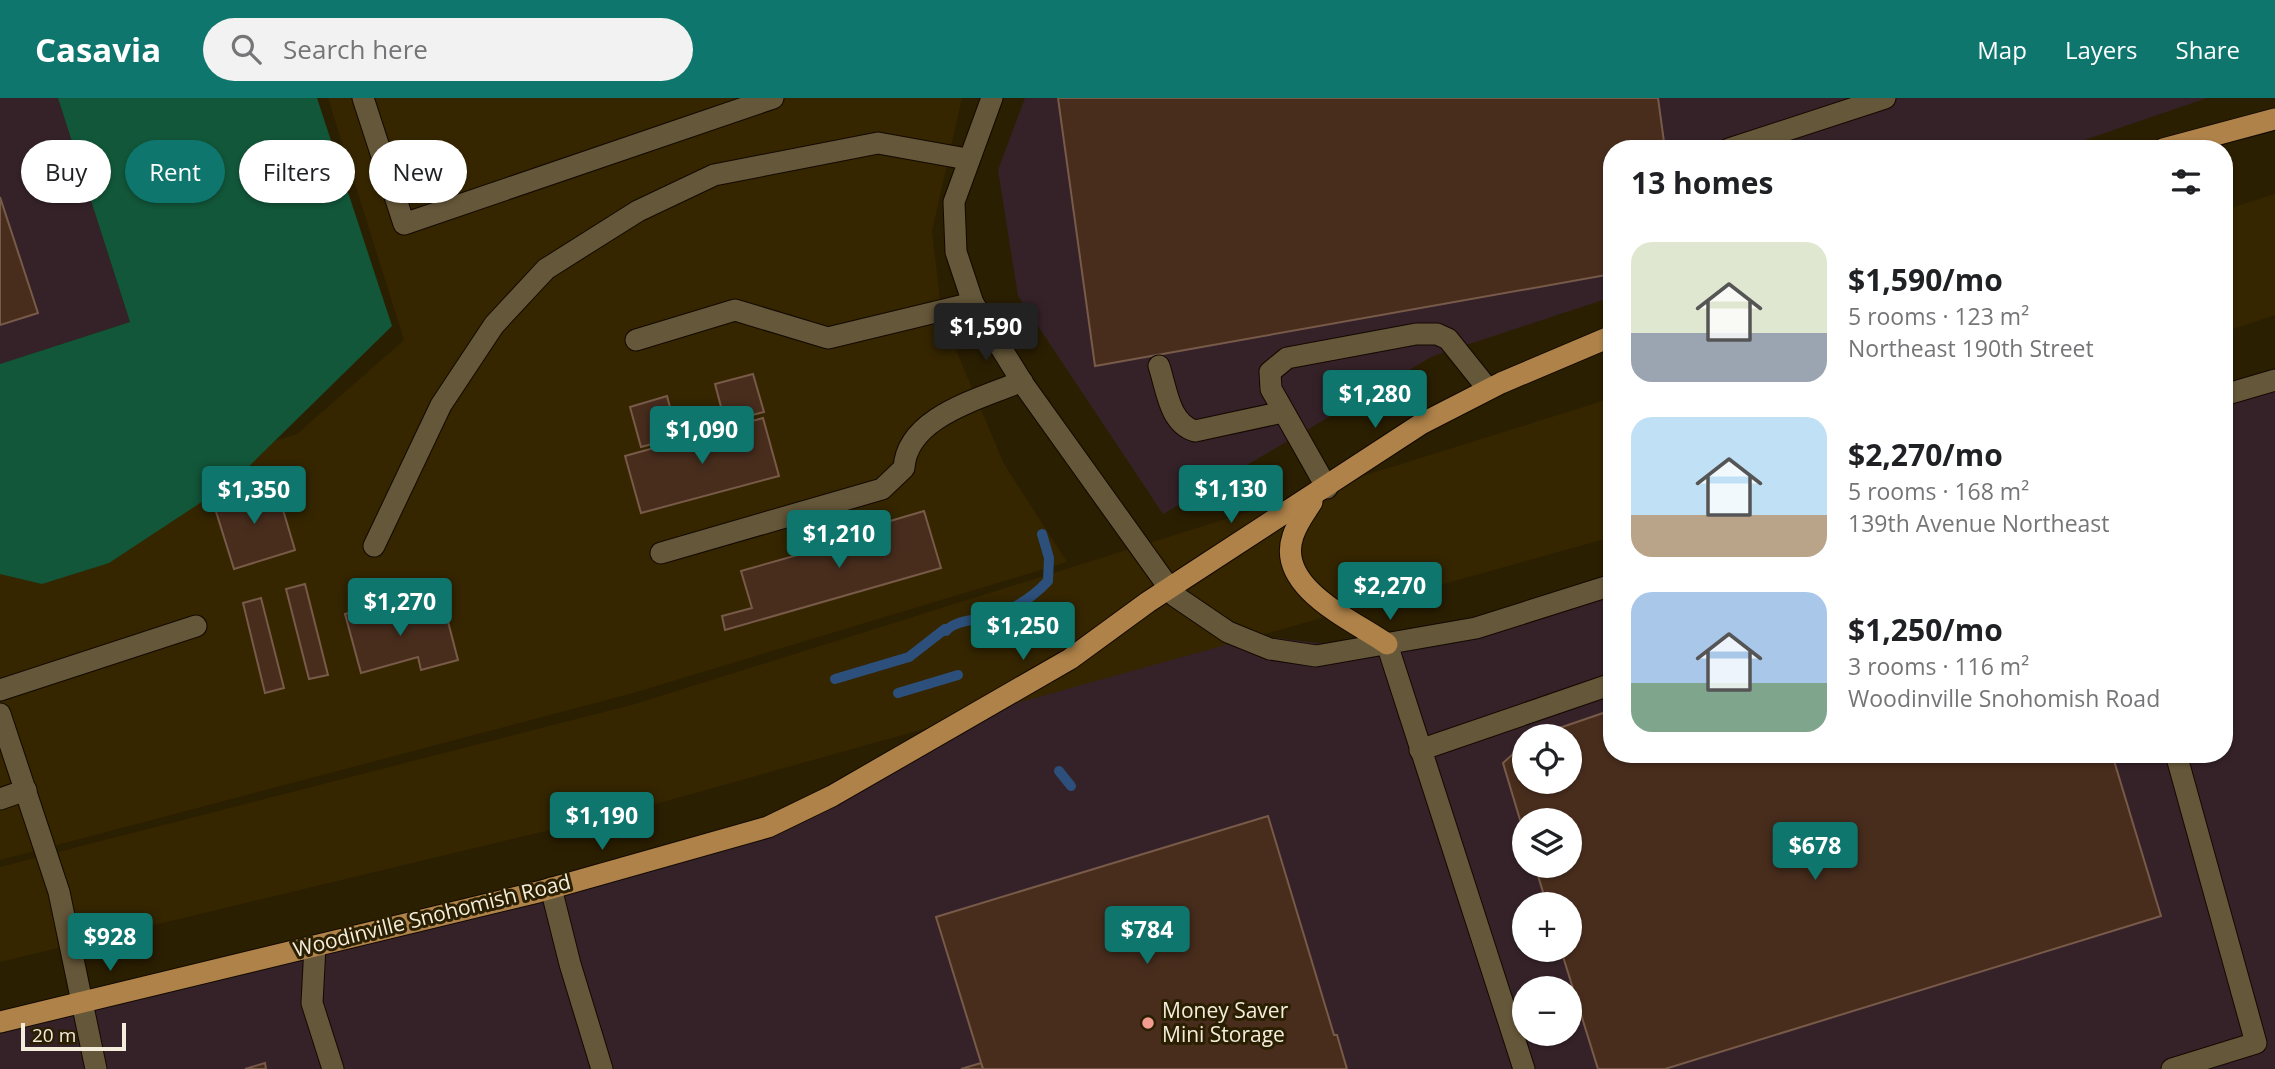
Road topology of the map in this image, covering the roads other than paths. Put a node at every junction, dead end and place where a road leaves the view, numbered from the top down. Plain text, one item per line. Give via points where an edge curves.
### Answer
1 (363, 98) edge
2 (773, 98) edge
3 (992, 98) edge
4 (1885, 98) edge
5 (2275, 119) edge
6 (1757, 140) edge
7 (2197, 140) edge
8 (967, 159) junction
9 (973, 303) junction
10 (636, 340) dead end
11 (1603, 340) edge
12 (1159, 366) dead end
13 (2275, 380) edge
14 (1022, 381) junction
15 (1488, 389) junction
16 (2233, 392) edge
17 (1283, 412) junction
18 (1321, 492) junction
19 (374, 546) dead end
20 (661, 553) dead end
21 (1603, 588) edge
22 (1170, 590) junction
23 (196, 626) dead end
24 (1387, 643) junction
25 (1603, 687) edge
26 (0, 690) edge
27 (0, 714) edge
28 (1420, 750) junction
29 (2178, 763) edge
30 (26, 790) junction
31 (0, 799) edge
32 (551, 888) junction
33 (315, 946) junction
34 (82, 1001) junction
35 (0, 1022) edge
36 (96, 1069) edge
37 (333, 1069) edge
38 (602, 1069) edge
39 (1524, 1069) edge
40 (2172, 1069) edge

1 - 2 street via 404,225
3 - 8 street
4 - 6 street
5 - 7 main road
8 - 9 street via 954,202 956,252
8 - 19 street via 878,143 714,175 638,211 545,269 494,325 441,405
9 - 10 street via 828,338 735,310
9 - 14 street
11 - 15 main road, Woodinville Snohomish Road
12 - 17 street via 1175,416 1183,427 1195,432
13 - 16 street
14 - 20 street via 936,417 905,452 904,468 883,489
14 - 22 street
15 - 17 street via 1448,339 1416,334 1287,358 1270,372 1271,389
15 - 18 main road, Woodinville Snohomish Road via 1421,424
17 - 18 street
18 - 22 main road, Woodinville Snohomish Road
18 - 24 main road via 1291,538 1292,561 1301,582 1333,611
21 - 24 street via 1476,628
22 - 24 street via 1228,632 1270,649 1315,656
22 - 32 main road, Woodinville Snohomish Road via 1070,659 832,796 768,827
23 - 26 street
24 - 28 street
25 - 28 street
27 - 30 street
28 - 39 street
29 - 40 street via 2256,1043
30 - 31 street
30 - 34 street via 59,892
32 - 33 main road, Woodinville Snohomish Road
32 - 38 street
33 - 34 main road, Woodinville Snohomish Road
33 - 37 street via 312,1003
34 - 35 main road, Woodinville Snohomish Road
34 - 36 street

